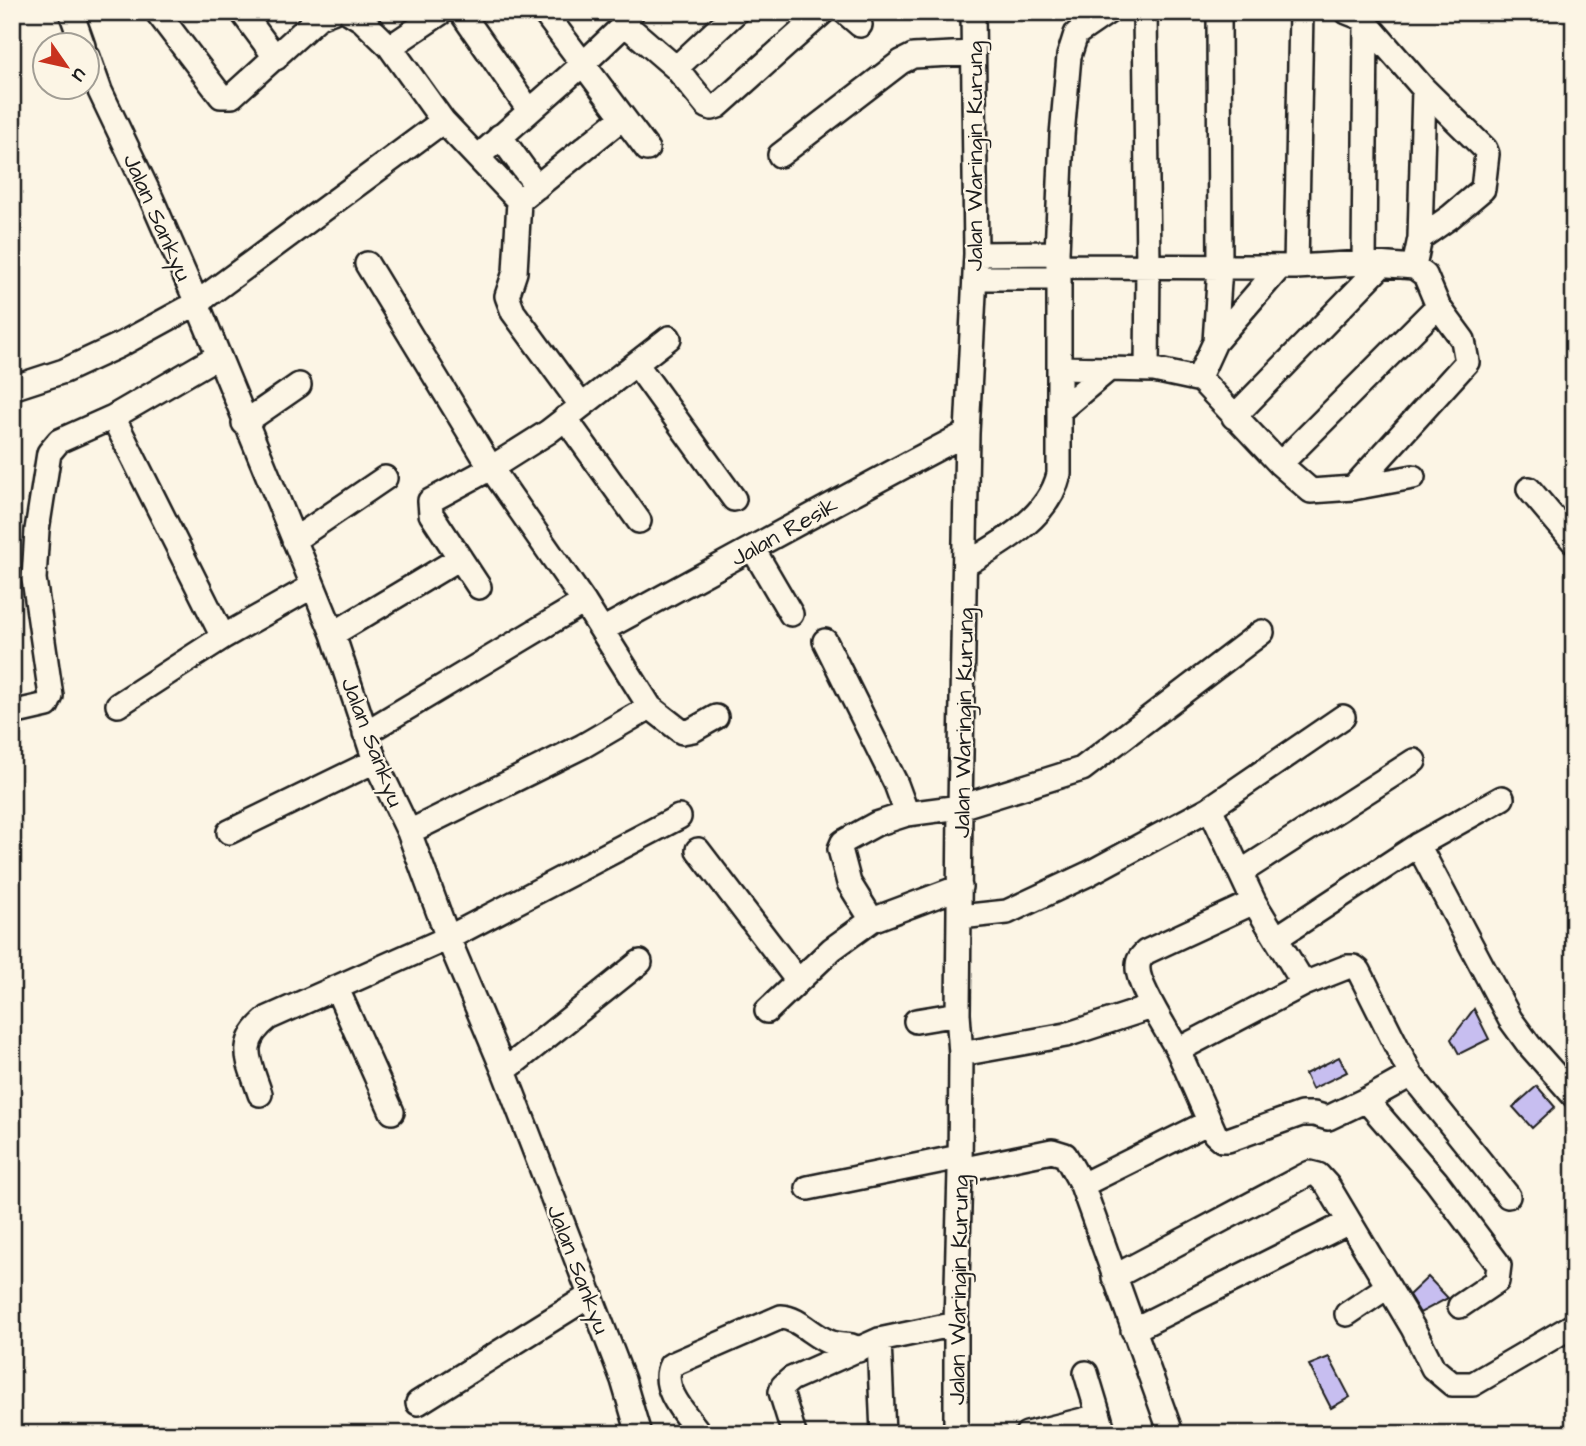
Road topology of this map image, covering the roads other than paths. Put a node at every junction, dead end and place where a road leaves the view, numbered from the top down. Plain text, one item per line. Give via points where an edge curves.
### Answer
1 (71, 12) edge
2 (157, 12) edge
3 (242, 12) edge
4 (349, 12) edge
5 (442, 12) edge
6 (461, 12) edge
7 (544, 12) edge
8 (736, 12) edge
9 (823, 12) edge
10 (973, 12) edge
11 (1108, 12) edge
12 (1145, 12) edge
13 (1219, 12) edge
14 (1301, 12) edge
15 (322, 14) edge
16 (1357, 17) edge
17 (629, 18) edge
18 (1076, 23) edge
19 (78, 32) edge
20 (390, 47) junction
21 (972, 53) junction
22 (276, 58) junction
23 (583, 64) junction
24 (676, 68) junction
25 (1424, 89) junction
26 (102, 95) edge
27 (529, 110) junction
28 (622, 118) junction
29 (443, 121) junction
30 (500, 136) junction
31 (647, 149) dead end
32 (780, 155) dead end
33 (479, 156) junction
34 (528, 194) junction
35 (1420, 238) junction
36 (976, 254) junction
37 (367, 264) dead end
38 (1373, 264) junction
39 (1059, 265) junction
40 (1148, 265) junction
41 (1220, 267) junction
42 (1288, 267) junction
43 (1414, 267) junction
44 (975, 278) junction
45 (197, 303) junction
46 (1438, 306) junction
47 (669, 338) dead end
48 (1214, 341) junction
49 (218, 356) junction
50 (637, 365) junction
51 (1060, 369) junction
52 (1109, 369) junction
53 (1147, 370) junction
54 (1198, 379) junction
55 (299, 385) dead end
56 (12, 388) edge
57 (1060, 410) junction
58 (573, 411) junction
59 (113, 417) junction
60 (1234, 417) junction
61 (244, 423) junction
62 (967, 433) junction
63 (1280, 464) junction
64 (491, 468) junction
65 (1413, 477) dead end
66 (385, 478) dead end
67 (1353, 488) junction
68 (1529, 489) dead end
69 (734, 499) dead end
70 (639, 521) dead end
71 (294, 540) junction
72 (1574, 542) edge
73 (753, 549) junction
74 (460, 558) junction
75 (966, 564) junction
76 (313, 586) junction
77 (479, 587) dead end
78 (584, 602) junction
79 (791, 614) dead end
80 (602, 630) junction
81 (1262, 632) dead end
82 (333, 634) junction
83 (223, 637) junction
84 (825, 640) dead end
85 (118, 705) dead end
86 (650, 707) junction
87 (12, 713) edge
88 (716, 717) dead end
89 (1343, 717) dead end
90 (365, 733) junction
91 (375, 761) junction
92 (1414, 761) dead end
93 (1502, 798) dead end
94 (960, 807) junction
95 (1210, 808) junction
96 (907, 814) junction
97 (679, 817) dead end
98 (229, 832) dead end
99 (409, 832) junction
100 (1418, 845) junction
101 (698, 850) dead end
102 (1241, 872) junction
103 (960, 887) junction
104 (1254, 902) junction
105 (960, 916) junction
106 (872, 920) junction
107 (1278, 937) junction
108 (447, 938) junction
109 (640, 962) dead end
110 (798, 981) junction
111 (1304, 984) junction
112 (337, 989) junction
113 (1152, 1007) junction
114 (766, 1011) dead end
115 (958, 1014) junction
116 (916, 1021) dead end
117 (1178, 1050) junction
118 (961, 1054) junction
119 (504, 1071) junction
120 (1411, 1075) junction
121 (260, 1094) dead end
122 (1574, 1096) edge
123 (1366, 1100) junction
124 (392, 1112) dead end
125 (1209, 1122) junction
126 (960, 1164) junction
127 (1082, 1185) junction
128 (808, 1188) dead end
129 (1508, 1196) dead end
130 (1349, 1222) junction
131 (1114, 1277) junction
132 (1387, 1287) junction
133 (591, 1295) junction
134 (1460, 1306) dead end
135 (1347, 1314) dead end
136 (956, 1324) junction
137 (1574, 1325) edge
138 (1133, 1330) junction
139 (869, 1345) junction
140 (1086, 1373) dead end
141 (418, 1403) dead end
142 (1102, 1425) edge
143 (1170, 1430) dead end
144 (639, 1434) edge
145 (700, 1434) edge
146 (794, 1434) edge
147 (883, 1434) edge
148 (956, 1434) edge
149 (1027, 1434) edge

1 - 19 street
2 - 22 street via 220,96 232,96
3 - 22 street
4 - 20 street
5 - 20 street
6 - 27 street
7 - 23 street
8 - 24 street
9 - 24 street via 718,106 707,106
10 - 21 street, Jalan Waringin Kurung
11 - 18 street
12 - 40 street
13 - 41 street
14 - 42 street
15 - 22 street
16 - 25 street
16 - 38 street
17 - 23 street
17 - 24 street
18 - 39 street via 1062,135
20 - 29 street
21 - 32 street via 913,55
21 - 36 street, Jalan Waringin Kurung
23 - 27 street
23 - 28 street
25 - 35 street
25 - 35 street via 1487,154 1480,193
26 - 45 street, Jalan Sankyu
27 - 30 street
28 - 31 street
28 - 34 street
29 - 33 street
29 - 45 street
30 - 33 street
30 - 34 street
33 - 34 street
34 - 58 street via 507,296
35 - 43 street
36 - 39 street
36 - 44 street, Jalan Waringin Kurung
37 - 64 street
38 - 42 street
38 - 43 street
38 - 60 street
39 - 40 street
39 - 44 street
39 - 51 street
40 - 41 street
40 - 53 street
41 - 42 street
41 - 48 street
42 - 48 street
43 - 46 street via 1424,275
44 - 62 street, Jalan Waringin Kurung
45 - 49 street, Jalan Sankyu
45 - 56 street via 75,366
46 - 63 street
46 - 67 street via 1462,340 1467,362
47 - 50 street
48 - 54 street
49 - 59 street
49 - 61 street, Jalan Sankyu
50 - 58 street
50 - 69 street
51 - 52 street
51 - 57 street
52 - 53 street
52 - 57 street
53 - 54 street
54 - 60 street
55 - 61 street
57 - 75 street via 1059,474 1052,495 1011,536
58 - 64 street
58 - 70 street
59 - 83 street
59 - 87 street via 59,441 49,453 34,579 51,696 47,705
60 - 63 street
61 - 71 street, Jalan Sankyu
62 - 73 street, Jalan Resik
62 - 75 street, Jalan Waringin Kurung
63 - 67 street via 1311,491
64 - 74 street via 429,504 430,514
64 - 78 street
65 - 67 street
66 - 71 street
68 - 72 street
71 - 76 street, Jalan Sankyu
73 - 79 street
73 - 80 street, Jalan Resik
74 - 77 street
74 - 82 street
75 - 94 street, Jalan Waringin Kurung
76 - 82 street, Jalan Sankyu
76 - 83 street
78 - 80 street
78 - 90 street
80 - 86 street
81 - 94 street via 1082,769
82 - 90 street, Jalan Sankyu
83 - 85 street
84 - 96 street
86 - 88 street via 681,732
86 - 99 street via 583,746
89 - 95 street
90 - 91 street, Jalan Sankyu
91 - 98 street
91 - 99 street, Jalan Sankyu
92 - 102 street
93 - 100 street
94 - 96 street
94 - 103 street, Jalan Waringin Kurung
95 - 102 street
95 - 105 street via 1007,912
96 - 106 street via 876,824 843,842 840,849 849,883
97 - 108 street
99 - 108 street, Jalan Sankyu
100 - 107 street
100 - 122 street via 1510,1019
101 - 110 street
102 - 104 street
103 - 105 street, Jalan Waringin Kurung
103 - 106 street
104 - 107 street
104 - 113 street via 1140,958 1137,968
105 - 115 street, Jalan Waringin Kurung
106 - 110 street
107 - 111 street
108 - 112 street
108 - 119 street, Jalan Sankyu
109 - 119 street
110 - 114 street
111 - 117 street
111 - 120 street via 1347,967 1359,971
112 - 121 street via 268,1018 254,1030 247,1057
112 - 124 street
113 - 117 street
113 - 118 street via 1066,1035
115 - 116 street
115 - 118 street, Jalan Waringin Kurung
117 - 125 street
118 - 126 street, Jalan Waringin Kurung
119 - 133 street, Jalan Sankyu
120 - 123 street
120 - 129 street
123 - 125 street via 1328,1118 1301,1114 1228,1140 1215,1134
123 - 134 street via 1436,1181 1499,1265 1497,1281
125 - 127 street
126 - 127 street via 1058,1152 1067,1157
126 - 128 street
126 - 136 street, Jalan Waringin Kurung
127 - 131 street
130 - 131 street via 1328,1186 1310,1173
130 - 132 street
130 - 138 street
131 - 138 street
132 - 135 street
132 - 137 street via 1433,1368 1452,1384 1473,1384
133 - 141 street
133 - 144 street, Jalan Sankyu
136 - 139 street
136 - 148 street, Jalan Waringin Kurung
138 - 143 street
139 - 145 street via 833,1344 794,1319 781,1317 671,1365 670,1390
139 - 146 street via 791,1379 783,1387
139 - 147 street
140 - 142 street
142 - 149 street

